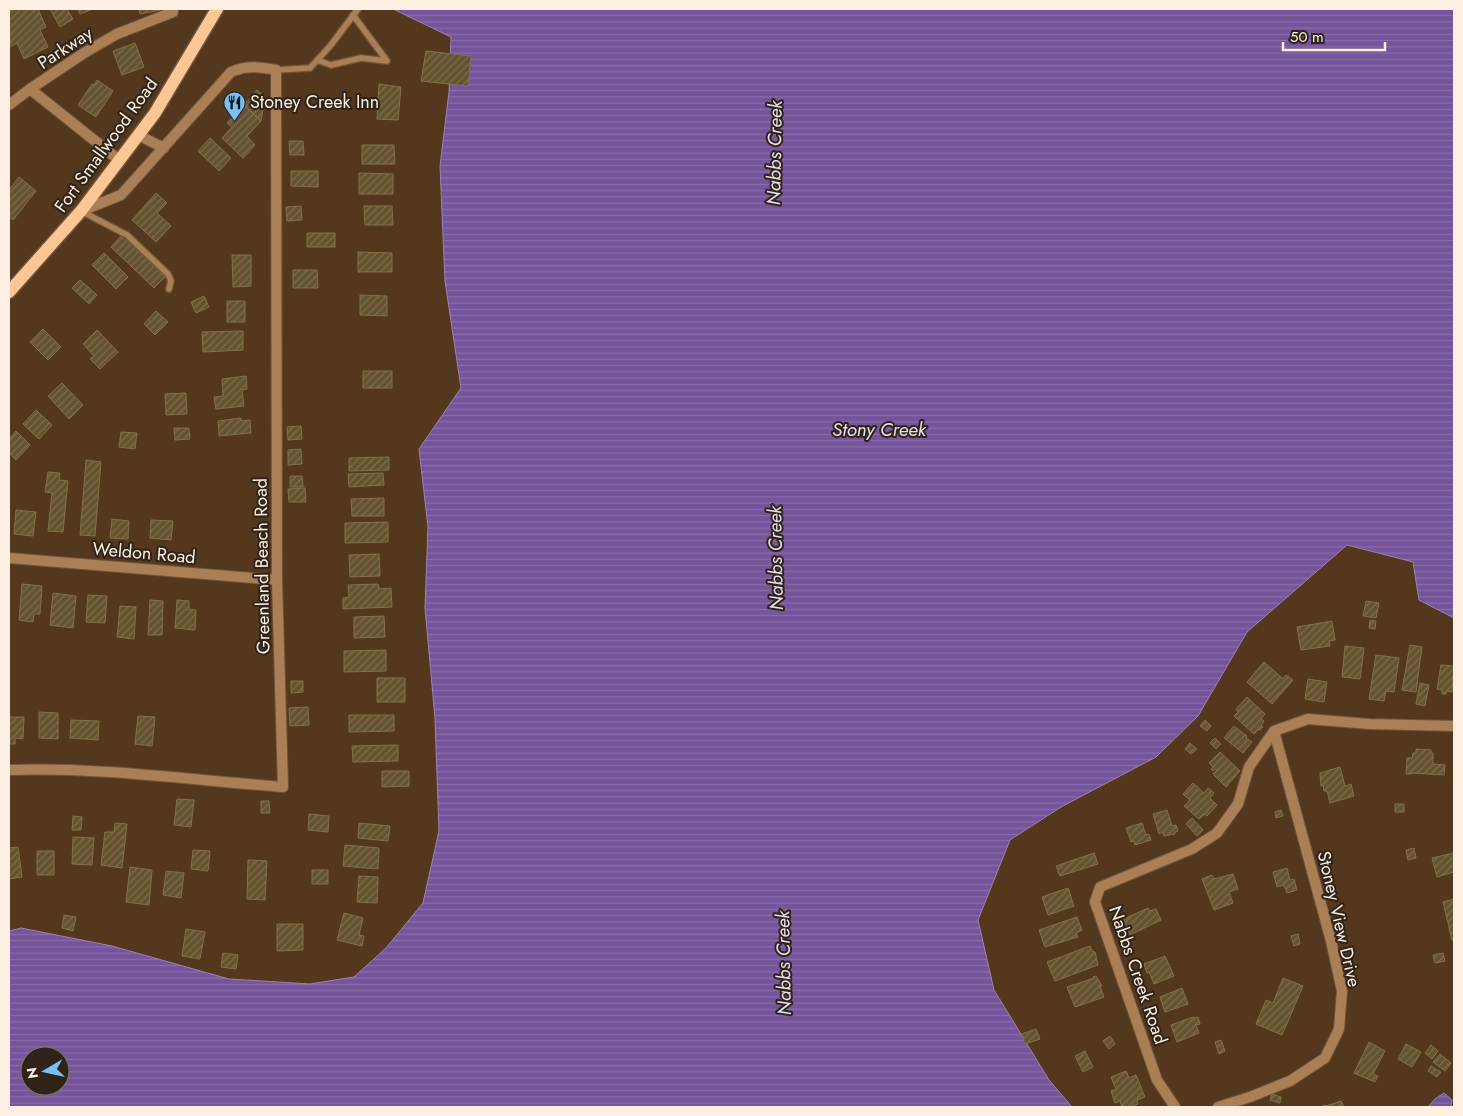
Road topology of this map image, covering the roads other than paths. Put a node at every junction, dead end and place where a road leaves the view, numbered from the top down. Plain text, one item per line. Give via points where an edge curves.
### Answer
1 (217, 9) edge
2 (358, 9) edge
3 (173, 12) dead end
4 (353, 15) junction
5 (317, 60) junction
6 (276, 70) junction
7 (30, 89) junction
8 (9, 105) edge
9 (138, 135) junction
10 (164, 148) junction
11 (119, 160) junction
12 (81, 211) junction
13 (169, 289) dead end
14 (9, 292) edge
15 (9, 558) edge
16 (277, 580) junction
17 (1454, 726) edge
18 (1274, 731) junction
19 (9, 770) edge
20 (1175, 1107) edge
21 (1218, 1107) edge

1 - 9 main road, Fort Smallwood Road via 155,113
2 - 4 lane
3 - 7 street, Parkway via 117,34
4 - 5 lane
4 - 5 lane via 387,61 361,58 331,65
5 - 6 lane via 310,68
6 - 10 street via 252,66 232,72
6 - 16 street, Greenland Beach Road
7 - 8 street, Parkway
7 - 11 street, Parkway
9 - 10 street
9 - 11 main road, Fort Smallwood Road
10 - 12 street via 121,195
11 - 12 main road, Fort Smallwood Road
12 - 13 lane via 127,236 168,274 171,281
12 - 14 main road, Fort Smallwood Road
15 - 16 street, Weldon Road
16 - 19 street, Greenland Beach Road via 283,788 102,771
17 - 18 street via 1308,719
18 - 20 street, Nabbs Creek Road via 1248,767 1238,804 1217,833 1192,849 1100,888 1095,902 1157,1080
18 - 21 street, Stoney View Drive via 1342,991 1339,1029 1325,1058 1290,1081

